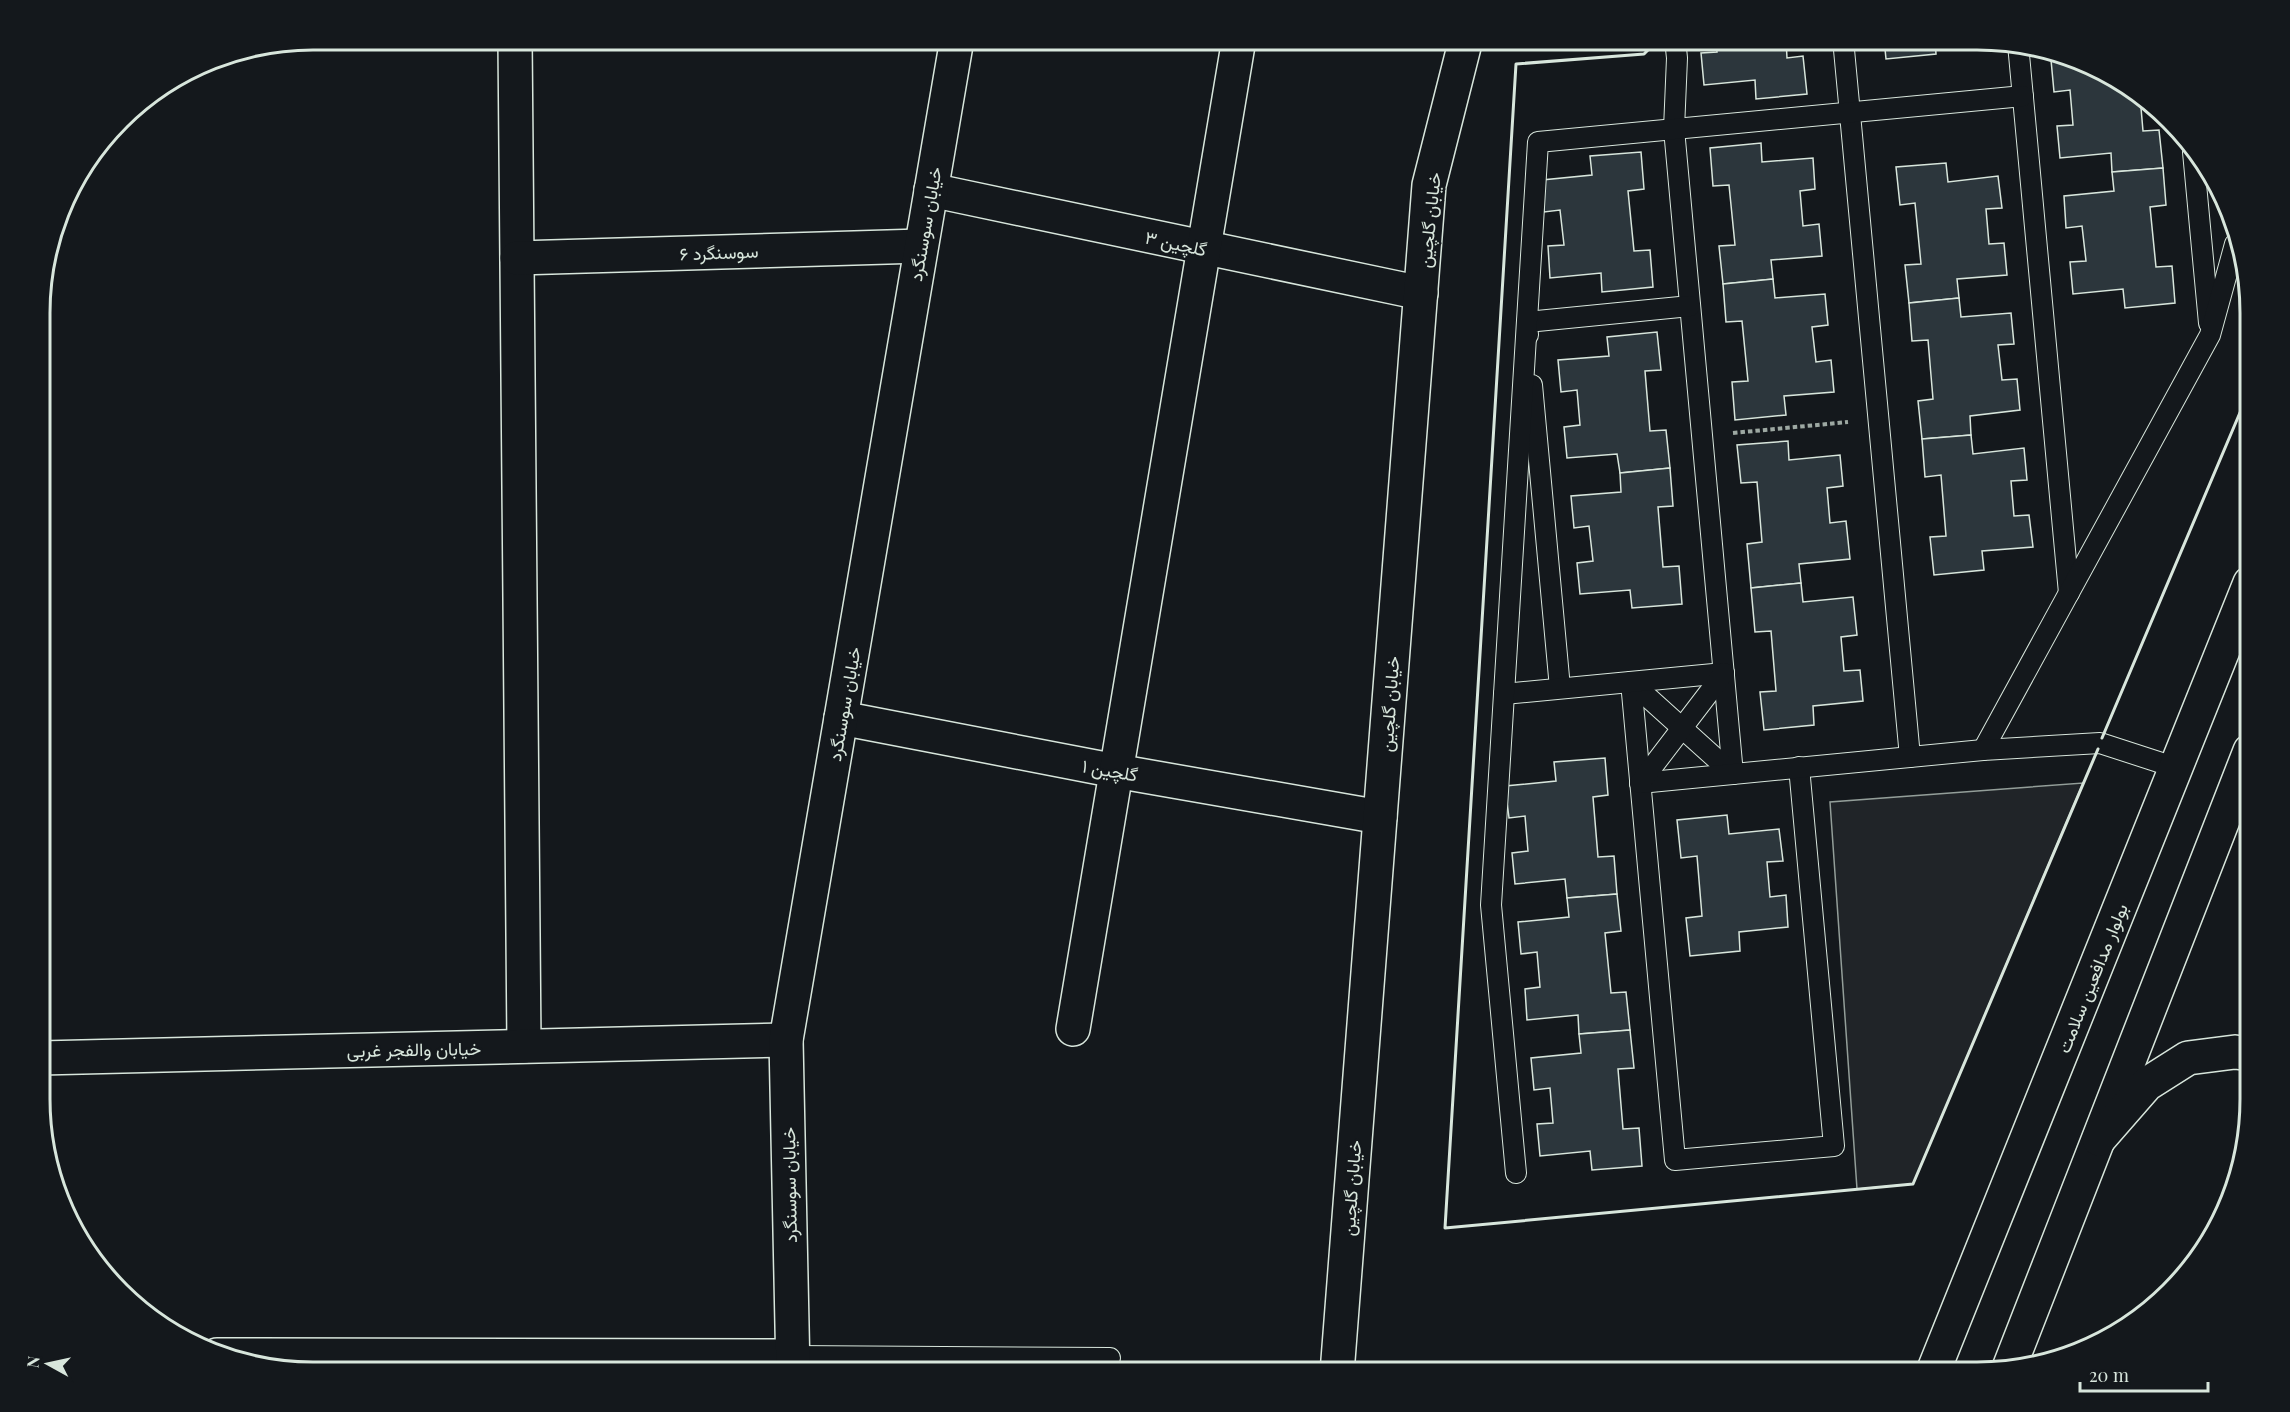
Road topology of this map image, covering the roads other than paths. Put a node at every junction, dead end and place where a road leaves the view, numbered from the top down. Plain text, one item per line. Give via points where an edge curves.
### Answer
1 (515, 50) edge
2 (955, 50) edge
3 (1237, 50) edge
4 (1463, 50) edge
5 (1676, 50) edge
6 (1844, 50) edge
7 (2019, 53) edge
8 (2023, 96) junction
9 (1849, 113) junction
10 (1674, 129) junction
11 (2194, 163) edge
12 (931, 190) junction
13 (921, 246) junction
14 (1204, 249) junction
15 (2233, 251) edge
16 (517, 258) junction
17 (1421, 293) junction
18 (1690, 306) junction
19 (1527, 322) junction
20 (2210, 335) junction
21 (2069, 593) junction
22 (2240, 608) edge
23 (1724, 673) junction
24 (1631, 682) junction
25 (1560, 688) junction
26 (1504, 694) junction
27 (841, 718) junction
28 (1682, 728) junction
29 (1983, 750) junction
30 (1910, 757) junction
31 (1799, 767) junction
32 (2176, 768) junction
33 (1116, 771) junction
34 (1733, 774) junction
35 (2240, 777) edge
36 (1640, 783) junction
37 (1380, 817) junction
38 (1072, 1029) dead end
39 (786, 1040) junction
40 (524, 1046) junction
41 (2240, 1053) edge
42 (50, 1058) edge
43 (2099, 1138) junction
44 (1516, 1173) dead end
45 (253, 1356) edge
46 (1110, 1358) dead end
47 (2012, 1360) edge
48 (664, 1362) edge
49 (792, 1362) edge
50 (898, 1362) edge
51 (1338, 1362) edge
52 (1937, 1362) edge

1 - 16 main road
2 - 12 main road, خیابان سوسنگرد
3 - 14 main road
4 - 17 main road, خیابان گلچین via 1429,185
5 - 10 lane
6 - 9 lane
7 - 8 lane
8 - 9 lane
8 - 21 lane
9 - 10 lane
9 - 30 lane
10 - 18 lane
10 - 19 lane via 1538,142
11 - 20 lane
12 - 13 main road, خیابان سوسنگرد
12 - 14 main road, گلچین ۳
13 - 16 main road, سوسنگرد ۶
13 - 27 main road, خیابان سوسنگرد
14 - 17 main road, گلچین ۳
14 - 33 main road
15 - 20 lane
16 - 40 main road
17 - 37 main road, خیابان گلچین
18 - 19 lane
18 - 23 lane
19 - 25 lane
19 - 26 lane
20 - 21 lane
21 - 29 lane
22 - 32 main road, بولوار مدافعین سلامت
23 - 24 lane
23 - 28 lane
23 - 34 lane
24 - 25 lane
24 - 28 lane
24 - 36 lane
25 - 26 lane
26 - 44 lane via 1491,904
27 - 33 main road, گلچین ۱
27 - 39 main road, خیابان سوسنگرد
28 - 34 lane
28 - 36 lane
29 - 30 lane
29 - 32 lane via 2100,743
30 - 31 lane
31 - 34 lane
31 - 36 lane via 1834,1146 1675,1160
32 - 52 main road, بولوار مدافعین سلامت
33 - 37 main road, گلچین ۱
33 - 38 main road
34 - 36 lane
35 - 43 main road
37 - 51 main road, خیابان گلچین
39 - 40 main road, خیابان والفجر غربی
39 - 49 main road, خیابان سوسنگرد
40 - 42 main road, خیابان والفجر غربی
41 - 43 main road via 2188,1058 2147,1084
43 - 47 main road
45 - 48 main road
46 - 50 lane

